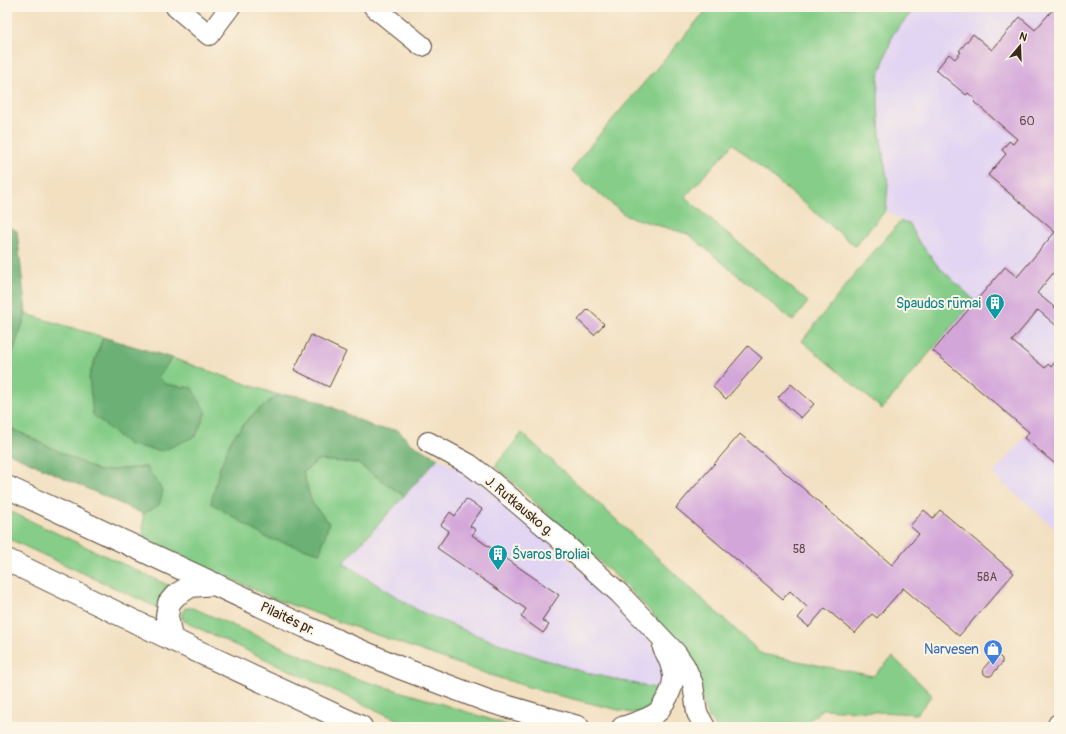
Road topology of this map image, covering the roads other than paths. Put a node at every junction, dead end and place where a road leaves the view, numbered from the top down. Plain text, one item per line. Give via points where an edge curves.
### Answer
1 (176, 7) edge
2 (230, 7) edge
3 (374, 7) edge
4 (422, 46) dead end
5 (428, 442) dead end
6 (7, 487) edge
7 (7, 560) edge
8 (214, 584) junction
9 (655, 632) junction
10 (171, 640) junction
11 (349, 724) edge
12 (578, 727) edge
13 (622, 727) edge
14 (705, 727) edge

1 - 2 street via 209,35
3 - 4 street
5 - 9 street, J. Rutkausko g. via 469,464 491,481 619,593
6 - 8 main road, Pilaitės pr.
7 - 10 main road
8 - 10 main road via 191,586 172,599 167,616
8 - 12 main road, Pilaitės pr. via 398,667 488,701
9 - 13 street, J. Rutkausko g. via 667,656 674,682 669,696 658,711
9 - 14 street, J. Rutkausko g. via 686,666 693,684 697,713
10 - 11 main road

